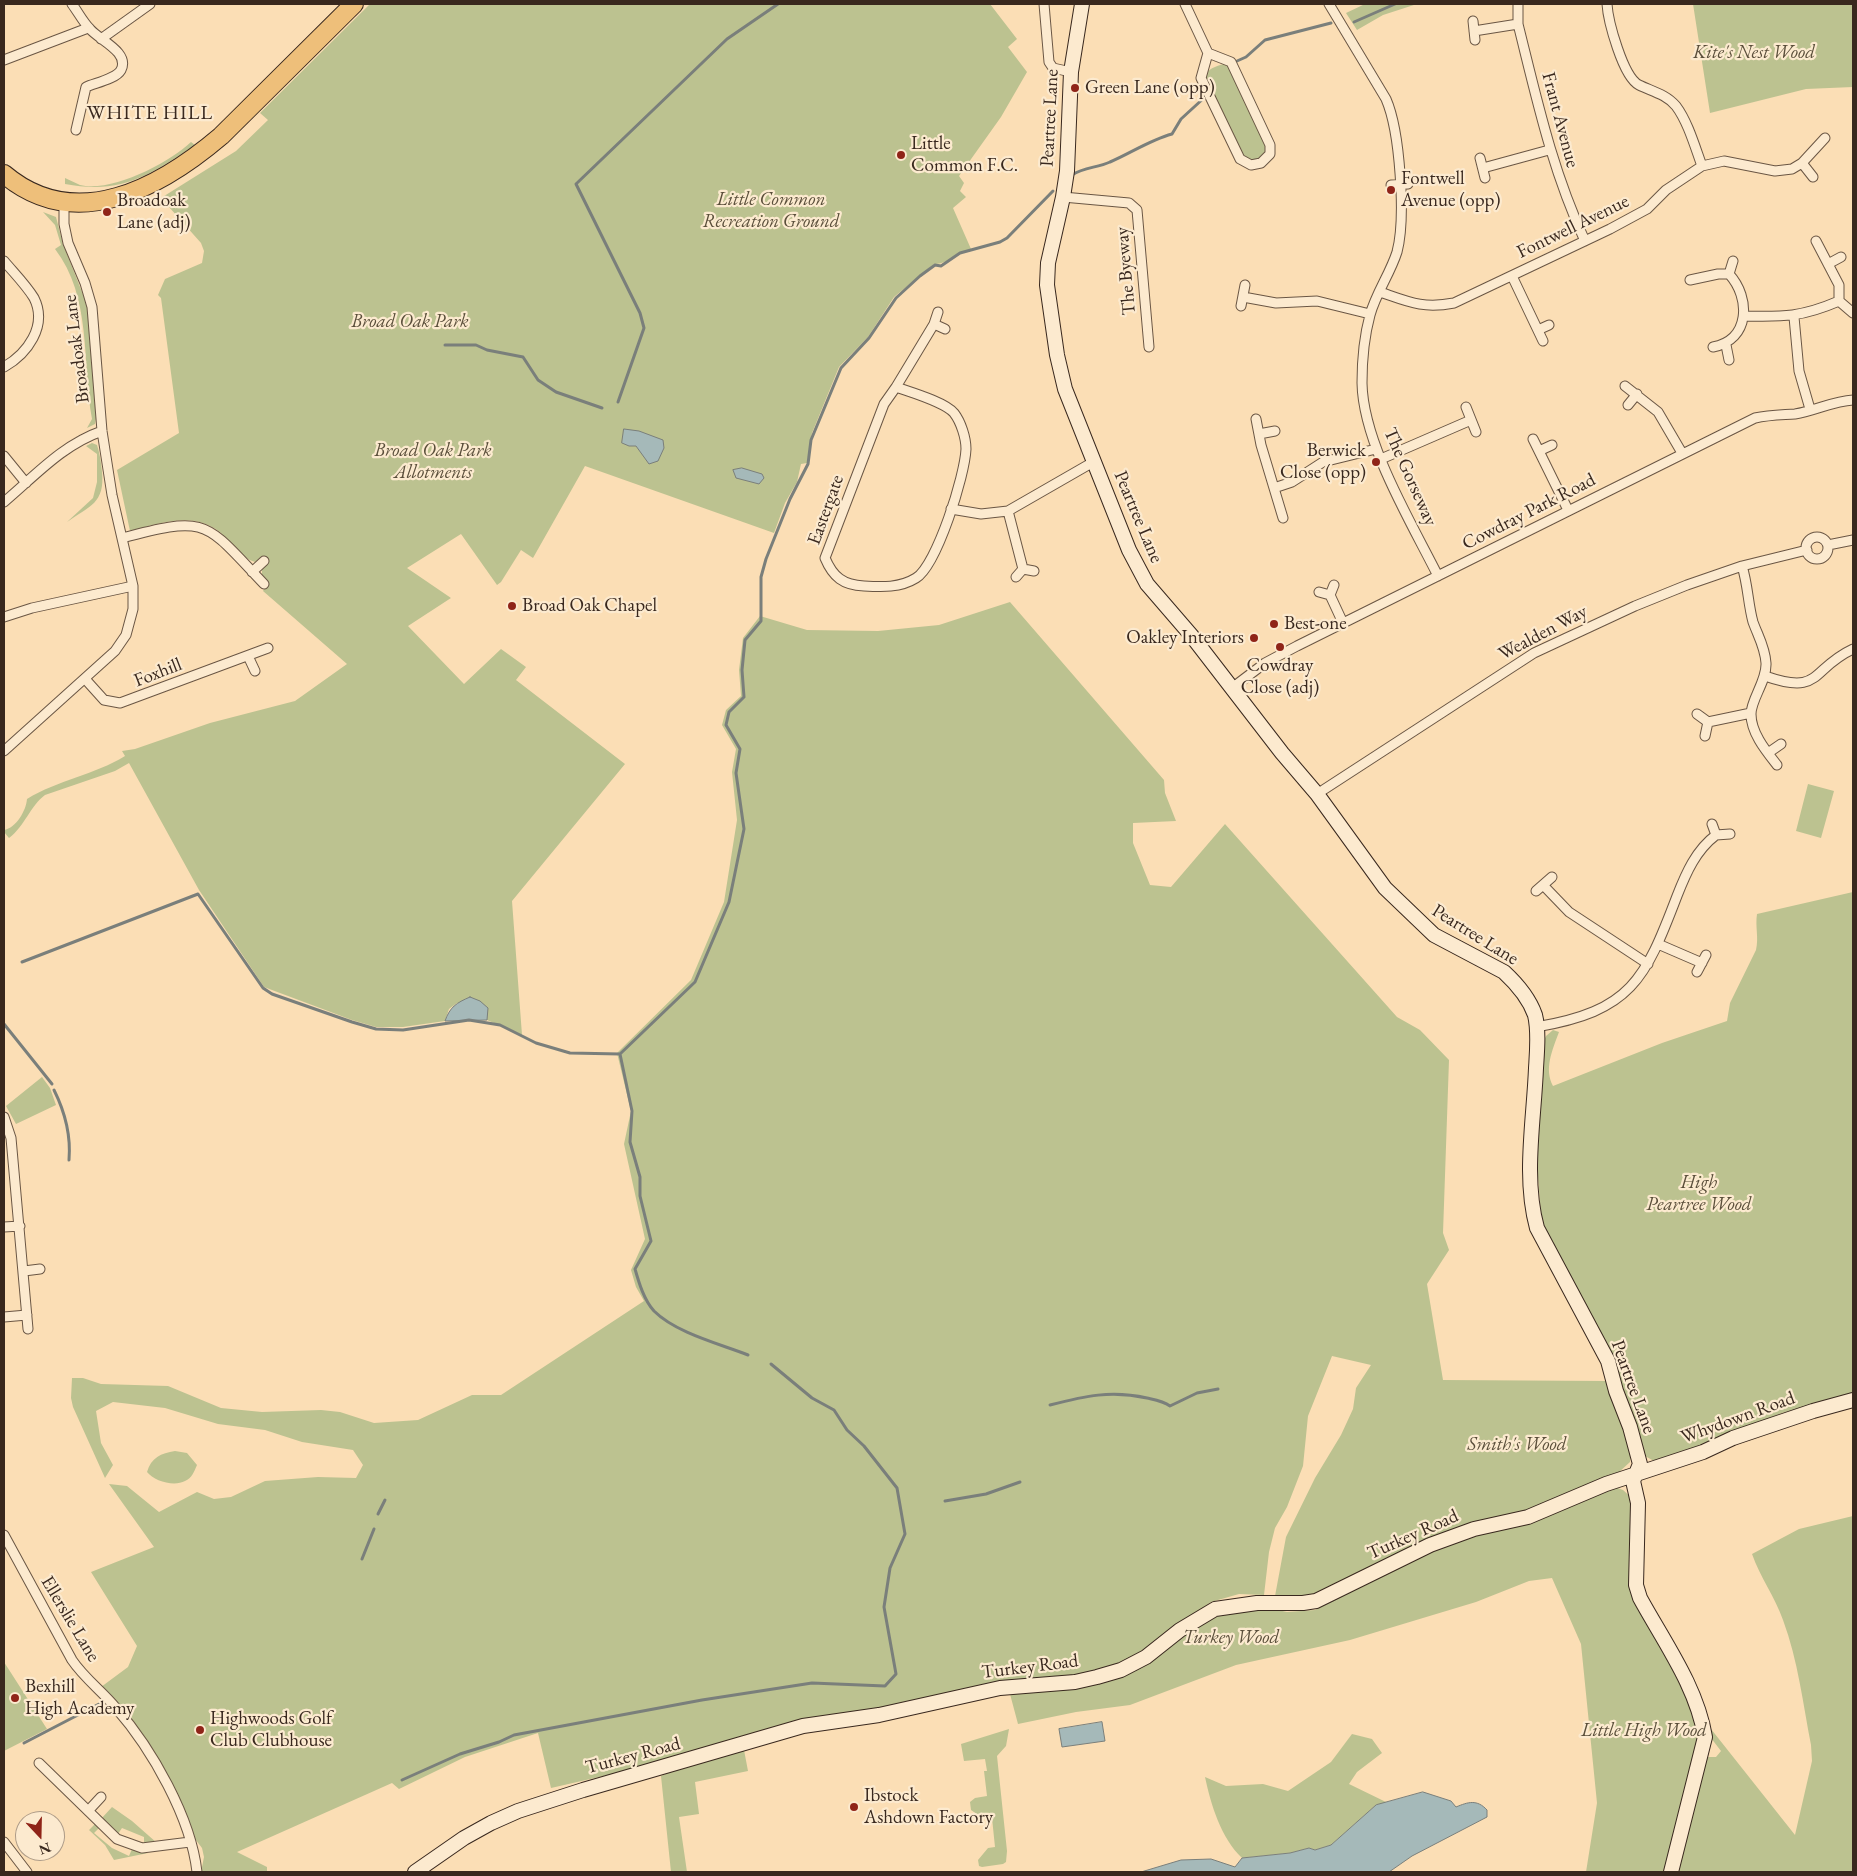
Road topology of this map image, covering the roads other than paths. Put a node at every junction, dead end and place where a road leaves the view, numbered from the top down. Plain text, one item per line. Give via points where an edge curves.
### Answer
1 (72, 4) edge
2 (150, 4) edge
3 (354, 4) edge
4 (1044, 4) edge
5 (1082, 4) edge
6 (1185, 4) edge
7 (1329, 4) edge
8 (1518, 4) edge
9 (1607, 4) edge
10 (1473, 21) dead end
11 (1518, 24) junction
12 (88, 28) junction
13 (101, 38) junction
14 (1208, 53) junction
15 (4, 60) edge
16 (1071, 72) junction
17 (75, 130) dead end
18 (1825, 138) dead end
19 (1550, 150) junction
20 (1480, 158) dead end
21 (1802, 163) junction
22 (1702, 166) junction
23 (1482, 168) junction
24 (4, 174) edge
25 (1813, 177) dead end
26 (1486, 178) dead end
27 (1063, 197) junction
28 (64, 201) junction
29 (1585, 241) junction
30 (1816, 241) dead end
31 (1841, 257) dead end
32 (4, 261) edge
33 (1733, 261) dead end
34 (1828, 264) junction
35 (1729, 274) junction
36 (1512, 276) junction
37 (1690, 280) dead end
38 (1245, 285) dead end
39 (1380, 292) junction
40 (1839, 300) junction
41 (938, 312) dead end
42 (1853, 313) edge
43 (1370, 314) junction
44 (1744, 316) junction
45 (1794, 317) junction
46 (934, 324) junction
47 (1549, 325) dead end
48 (945, 329) dead end
49 (1538, 330) junction
50 (1543, 341) dead end
51 (1726, 345) junction
52 (1150, 347) dead end
53 (1713, 347) dead end
54 (1729, 360) dead end
55 (4, 367) edge
56 (896, 386) junction
57 (1625, 386) dead end
58 (1637, 394) junction
59 (1853, 400) edge
60 (1628, 405) dead end
61 (1466, 407) dead end
62 (1810, 409) junction
63 (1256, 419) dead end
64 (1471, 420) junction
65 (102, 431) junction
66 (1275, 431) dead end
67 (1476, 432) dead end
68 (1259, 434) junction
69 (1533, 439) dead end
70 (1552, 445) dead end
71 (1376, 448) junction
72 (1539, 451) junction
73 (1682, 453) junction
74 (4, 456) edge
75 (1381, 459) junction
76 (1095, 462) junction
77 (26, 483) junction
78 (1274, 488) junction
79 (4, 502) edge
80 (951, 509) junction
81 (1568, 510) junction
82 (1008, 511) junction
83 (1284, 518) dead end
84 (122, 538) junction
85 (1853, 540) edge
86 (1828, 546) junction
87 (1806, 550) junction
88 (264, 561) dead end
89 (1742, 566) junction
90 (1023, 569) junction
91 (1034, 571) dead end
92 (252, 572) junction
93 (1438, 576) junction
94 (1016, 577) dead end
95 (264, 584) dead end
96 (1334, 585) dead end
97 (133, 586) junction
98 (1319, 592) dead end
99 (1330, 596) junction
100 (5, 614) edge
101 (1343, 623) junction
102 (268, 648) dead end
103 (1853, 649) edge
104 (248, 656) junction
105 (254, 671) dead end
106 (1764, 676) junction
107 (86, 680) junction
108 (1232, 688) junction
109 (1751, 713) junction
110 (1697, 714) dead end
111 (1708, 722) junction
112 (1705, 736) dead end
113 (1781, 744) dead end
114 (4, 752) edge
115 (1768, 753) junction
116 (1776, 765) dead end
117 (1317, 794) junction
118 (1712, 824) dead end
119 (1730, 834) dead end
120 (1716, 835) junction
121 (1552, 877) dead end
122 (1543, 885) junction
123 (1536, 891) dead end
124 (1658, 944) junction
125 (1648, 964) junction
126 (1702, 964) dead end
127 (1536, 1028) junction
128 (4, 1117) edge
129 (20, 1226) junction
130 (4, 1227) edge
131 (40, 1269) dead end
132 (24, 1271) junction
133 (27, 1315) junction
134 (4, 1317) edge
135 (28, 1329) dead end
136 (1853, 1400) edge
137 (1636, 1474) junction
138 (4, 1535) edge
139 (39, 1763) dead end
140 (101, 1798) dead end
141 (88, 1811) junction
142 (4, 1842) edge
143 (190, 1842) junction
144 (27, 1872) edge
145 (197, 1872) edge
146 (416, 1872) edge
147 (1671, 1872) edge

1 - 12 street
2 - 13 street
3 - 28 highway via 198,156 156,182 126,195 100,201
4 - 16 street via 1048,62 1052,68
5 - 16 street, Peartree Lane
6 - 14 street
7 - 39 street, The Gorseway via 1386,99 1397,138 1401,232
8 - 11 street, Frant Avenue
9 - 22 street via 1626,72 1637,84 1660,94 1676,106
10 - 11 street via 1474,35
11 - 19 street, Frant Avenue
12 - 13 street
12 - 15 street
13 - 17 street via 119,54 121,70 86,87
14 - 14 street via 1201,78 1240,159 1251,165 1261,162 1270,154 1270,145 1231,62
16 - 27 street, Peartree Lane
18 - 21 street, Fontwell Avenue
19 - 23 street
19 - 29 street, Frant Avenue via 1565,198
20 - 23 street
21 - 22 street, Fontwell Avenue via 1775,171 1724,161
21 - 25 street
22 - 29 street, Fontwell Avenue via 1666,190 1646,209
23 - 26 street
24 - 28 highway via 37,194
27 - 52 street, The Byeway via 1129,203 1137,210
27 - 76 street, Peartree Lane via 1052,242 1047,285 1065,389
28 - 65 street, Broadoak Lane via 68,243 92,307
29 - 36 street, Fontwell Avenue
30 - 34 street
31 - 34 street
32 - 55 street via 28,289 38,314 31,342 21,355
33 - 35 street
34 - 40 street via 1840,285
35 - 37 street
35 - 44 street via 1739,285
36 - 39 street, Fontwell Avenue via 1454,303 1435,306 1420,306
36 - 49 street
38 - 43 street via 1242,302 1317,301
39 - 43 street, The Gorseway
40 - 42 street
40 - 45 street
41 - 46 street, Eastergate
43 - 71 street, The Gorseway via 1363,353 1362,384
44 - 45 street
44 - 51 street via 1736,334
45 - 62 street via 1799,371
46 - 48 street
46 - 56 street, Eastergate
47 - 49 street
49 - 50 street
51 - 53 street
51 - 54 street
56 - 80 street, Eastergate via 948,408 959,421 966,448 964,467
56 - 80 street, Eastergate via 884,404 828,544 825,558 830,570 839,580 852,586 892,587 915,579 931,562
57 - 58 street
58 - 60 street
58 - 73 street via 1658,412
59 - 62 street, Cowdray Park Road
61 - 64 street
62 - 73 street, Cowdray Park Road via 1796,414 1755,418
63 - 68 street
64 - 67 street
64 - 75 street
65 - 77 street via 82,438
65 - 84 street, Broadoak Lane
66 - 68 street
68 - 78 street
69 - 72 street
70 - 72 street
71 - 75 street, The Gorseway
71 - 78 street via 1323,462 1292,482
72 - 81 street
73 - 81 street, Cowdray Park Road
74 - 77 street
75 - 93 street, The Gorseway
76 - 82 street
76 - 108 street, Peartree Lane via 1129,550 1147,584
77 - 79 street
78 - 83 street
80 - 82 street via 981,514
81 - 93 street, Cowdray Park Road
82 - 90 street
84 - 92 street via 169,525 202,526 220,538
84 - 97 street, Broadoak Lane
85 - 86 street, Wealden Way
86 - 87 street, Wealden Way via 1823,539 1816,538 1809,542
86 - 87 street, Wealden Way via 1826,555 1820,559 1810,556
87 - 89 street, Wealden Way
88 - 92 street
89 - 106 street via 1754,623 1765,652
89 - 117 street, Wealden Way via 1635,606 1534,653
90 - 91 street
90 - 94 street
92 - 95 street
93 - 101 street, Cowdray Park Road
96 - 99 street
97 - 100 street
97 - 107 street, Broadoak Lane via 133,609 126,635 116,652
98 - 99 street
99 - 101 street
101 - 108 street, Cowdray Park Road via 1265,663
102 - 104 street, Foxhill
103 - 106 street via 1802,684 1787,684
104 - 105 street
104 - 107 street, Foxhill via 120,703 104,700
106 - 109 street
107 - 114 street, Broadoak Lane
108 - 117 street, Peartree Lane
109 - 111 street
109 - 115 street via 1759,740
110 - 111 street
111 - 112 street
113 - 115 street
115 - 116 street
117 - 127 street, Peartree Lane via 1385,888 1419,923 1453,947 1512,979 1529,1001
118 - 120 street
119 - 120 street
120 - 124 street via 1706,842 1688,868
121 - 122 street
122 - 123 street
122 - 125 street via 1569,912
124 - 125 street
124 - 126 street
125 - 127 street via 1617,1000 1600,1010 1567,1022
127 - 137 street, Peartree Lane via 1531,1166 1534,1216 1537,1228 1608,1361 1640,1464
128 - 129 street via 11,1138
129 - 130 street
129 - 132 street
131 - 132 street
132 - 133 street
133 - 134 street
133 - 135 street
136 - 137 street, Whydown Road
137 - 146 street, Turkey Road via 1528,1517 1474,1529 1430,1545 1316,1601 1257,1603 1215,1609 1180,1630 1146,1657 1121,1670 1074,1682 1000,1688 879,1715 802,1726 518,1810 464,1838
137 - 147 street, Peartree Lane via 1633,1481 1638,1503 1636,1585 1694,1696 1705,1737
138 - 143 street, Ellerslie Lane via 72,1660 116,1707 155,1764 179,1810
139 - 141 street
140 - 141 street
141 - 143 street via 118,1839 129,1844 152,1848
142 - 144 street
143 - 145 street, Ellerslie Lane

